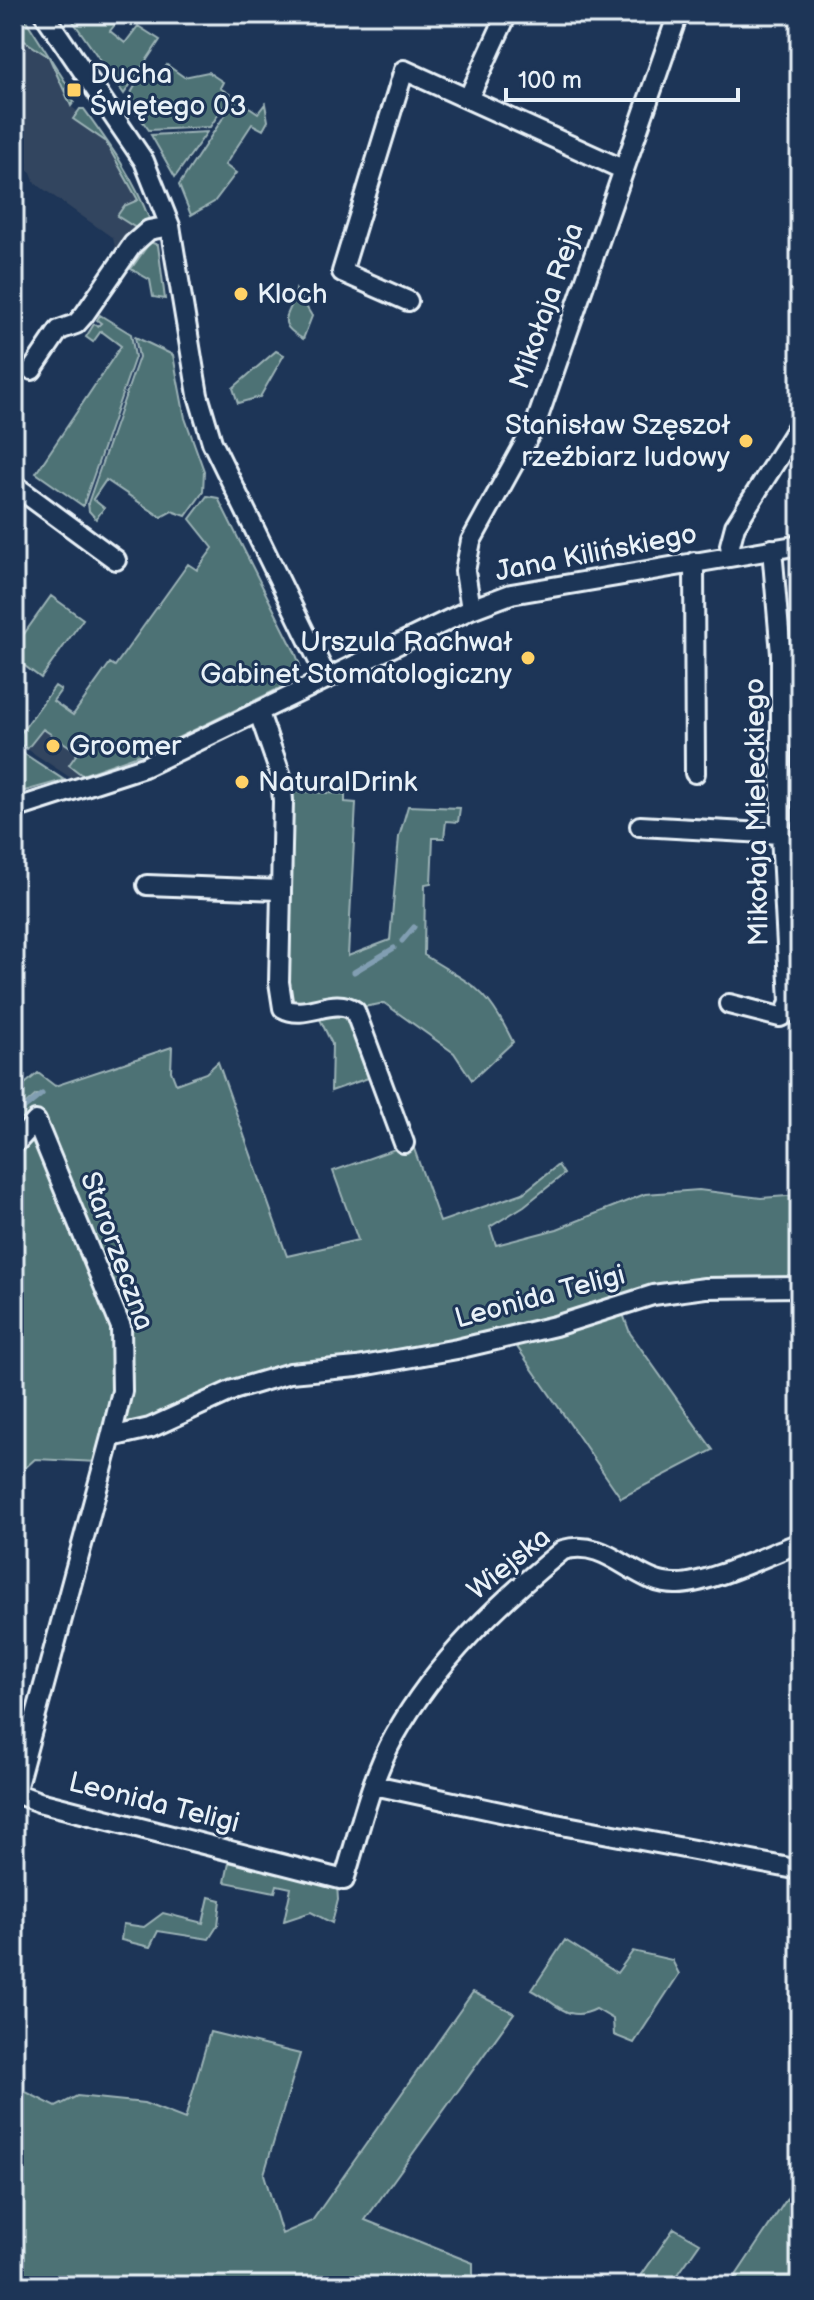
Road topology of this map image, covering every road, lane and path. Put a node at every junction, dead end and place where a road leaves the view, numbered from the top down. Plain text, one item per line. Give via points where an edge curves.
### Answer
1 (44, 14) edge
2 (507, 14) edge
3 (678, 14) edge
4 (468, 99) junction
5 (622, 169) junction
6 (170, 226) junction
7 (408, 301) dead end
8 (32, 370) dead end
9 (800, 423) edge
10 (14, 485) edge
11 (800, 545) edge
12 (772, 549) junction
13 (732, 556) junction
14 (116, 560) dead end
15 (694, 562) junction
16 (471, 609) junction
17 (327, 678) junction
18 (259, 713) junction
19 (695, 773) dead end
20 (14, 809) edge
21 (640, 826) dead end
22 (781, 834) junction
23 (147, 885) dead end
24 (280, 890) junction
25 (729, 1004) dead end
26 (404, 1143) dead end
27 (14, 1145) edge
28 (800, 1287) edge
29 (111, 1437) junction
30 (800, 1543) edge
31 (374, 1785) junction
32 (800, 1870) edge

1 - 6 street via 144,161
2 - 4 street
3 - 5 street, Mikołaja Reja
4 - 5 street
4 - 7 street via 404,70 388,117 342,272
5 - 16 street, Mikołaja Reja via 536,423 471,541 465,571
6 - 8 street via 149,230 133,244 84,315 59,330
6 - 17 street via 198,395 212,442
9 - 13 street via 735,526
10 - 14 street
11 - 12 street, Jana Kilińskiego
12 - 13 street, Jana Kilińskiego
12 - 22 street, Mikołaja Mieleckiego via 781,654
13 - 15 street, Jana Kilińskiego
15 - 16 street, Jana Kilińskiego via 539,587
15 - 19 street
16 - 17 street, Jana Kilińskiego
17 - 18 street, Jana Kilińskiego
18 - 20 street, Jana Kilińskiego via 144,767
18 - 24 street via 281,776
21 - 22 street
22 - 25 street, Mikołaja Mieleckiego via 790,1001 780,1017
23 - 24 street
24 - 26 street via 283,1008 299,1013 349,1006 355,1011
27 - 29 street, Starorzeczna via 36,1121 121,1327 122,1391
28 - 29 street, Leonida Teligi via 705,1288 653,1295 457,1349 290,1373 233,1390 150,1428
29 - 31 street, Leonida Teligi via 15,1793 344,1880
30 - 31 street, Wiejska via 678,1584 643,1574 596,1549 582,1545 563,1550 488,1615 443,1667 394,1736
31 - 32 street

